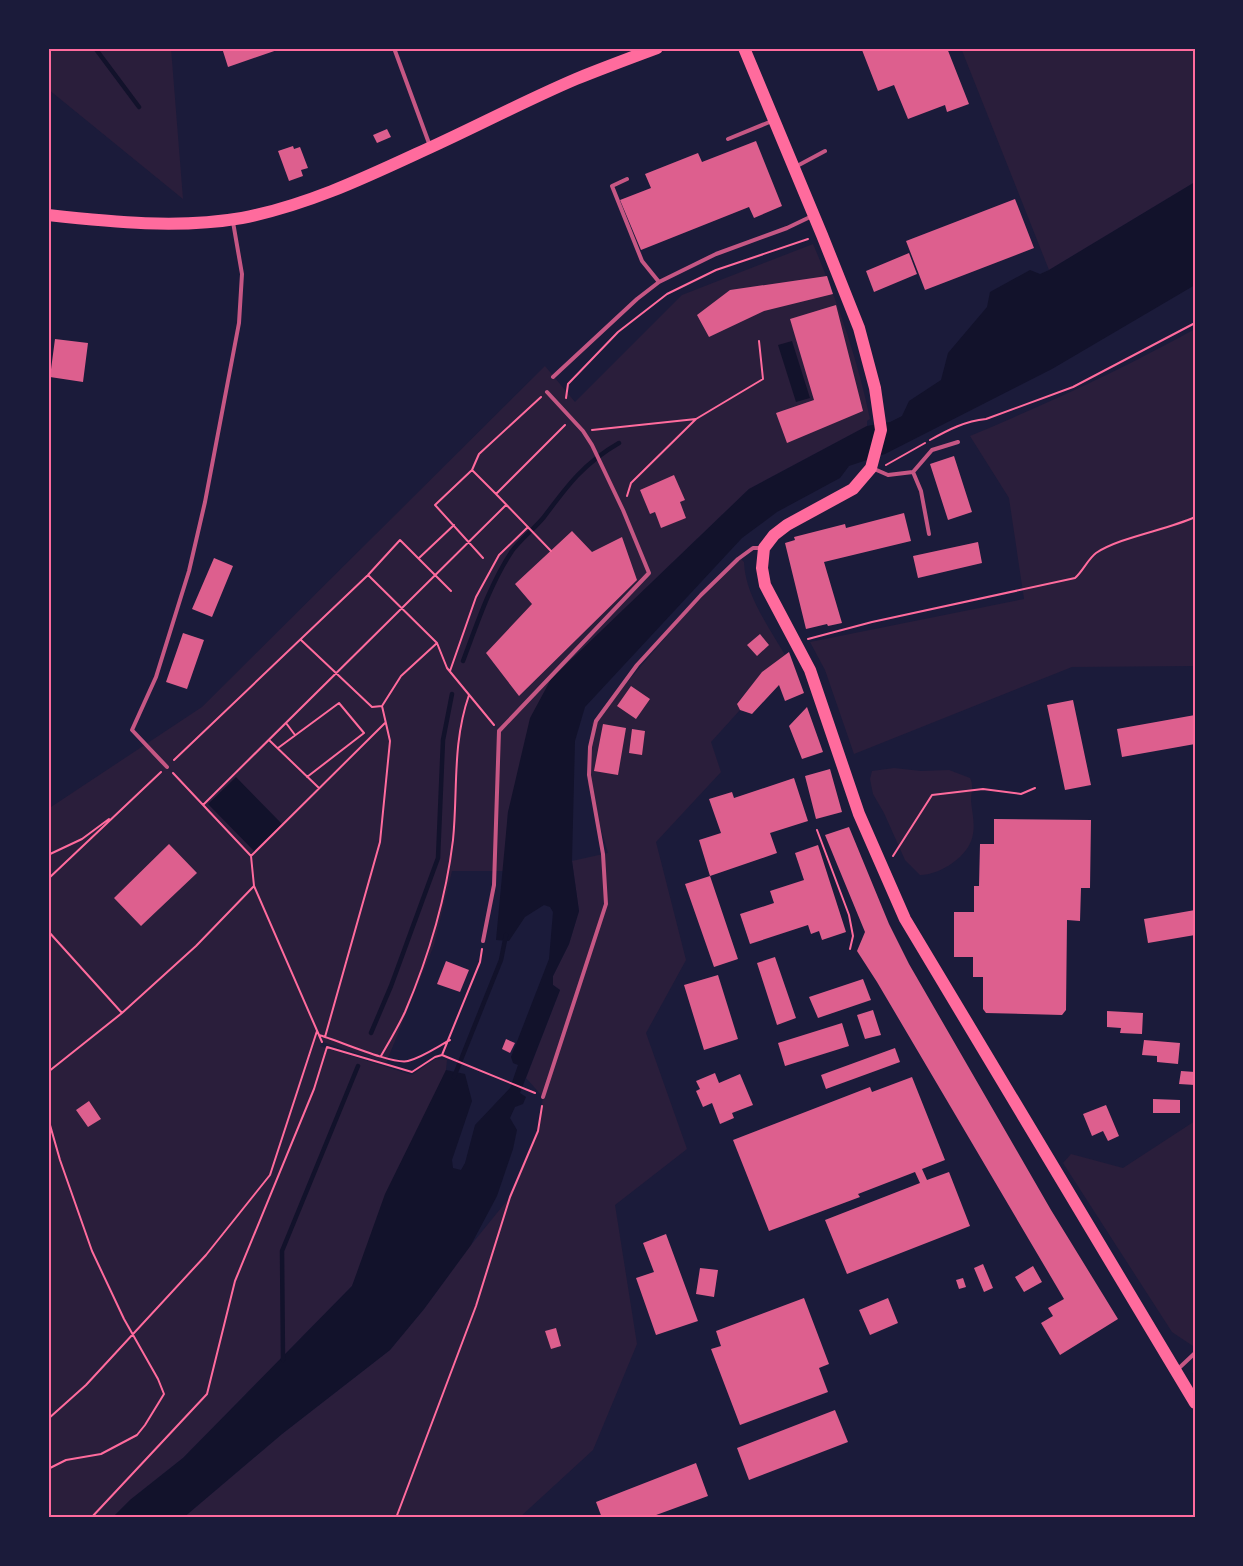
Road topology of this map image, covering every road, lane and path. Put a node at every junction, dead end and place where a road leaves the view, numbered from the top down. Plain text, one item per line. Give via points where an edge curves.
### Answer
1 (394, 48) edge
2 (657, 48) edge
3 (744, 48) edge
4 (773, 121) junction
5 (728, 139) dead end
6 (431, 148) junction
7 (825, 151) dead end
8 (793, 167) junction
9 (627, 179) dead end
10 (48, 215) edge
11 (814, 215) junction
12 (233, 219) junction
13 (822, 235) junction
14 (659, 282) junction
15 (1195, 323) edge
16 (759, 341) dead end
17 (553, 377) dead end
18 (547, 392) joint
19 (564, 411) junction
20 (696, 419) junction
21 (571, 420) junction
22 (584, 431) junction
23 (958, 442) dead end
24 (871, 468) junction
25 (472, 470) junction
26 (913, 472) junction
27 (496, 494) junction
28 (506, 505) junction
29 (623, 510) junction
30 (1195, 518) edge
31 (454, 525) junction
32 (528, 527) junction
33 (929, 534) dead end
34 (468, 542) junction
35 (764, 548) junction
36 (551, 550) dead end
37 (419, 558) junction
38 (483, 558) dead end
39 (436, 574) junction
40 (368, 575) junction
41 (451, 591) dead end
42 (402, 608) junction
43 (301, 639) junction
44 (437, 643) junction
45 (797, 644) junction
46 (450, 671) junction
47 (337, 672) junction
48 (470, 695) junction
49 (382, 706) junction
50 (386, 722) junction
51 (286, 723) junction
52 (499, 731) junction
53 (296, 735) junction
54 (269, 740) junction
55 (278, 748) junction
56 (166, 767) junction
57 (307, 777) junction
58 (319, 788) junction
59 (1035, 788) dead end
60 (203, 805) junction
61 (120, 809) junction
62 (817, 830) dead end
63 (48, 855) edge
64 (250, 856) junction
65 (883, 871) junction
66 (48, 879) edge
67 (254, 886) junction
68 (48, 931) edge
69 (483, 941) joint
70 (850, 949) dead end
71 (122, 1013) junction
72 (317, 1030) junction
73 (319, 1035) junction
74 (325, 1037) junction
75 (450, 1040) junction
76 (322, 1042) dead end
77 (442, 1055) junction
78 (381, 1056) junction
79 (48, 1072) edge
80 (543, 1097) junction
81 (48, 1118) edge
82 (133, 1334) junction
83 (1195, 1353) edge
84 (1176, 1371) junction
85 (1195, 1403) edge
86 (48, 1419) edge
87 (48, 1469) edge
88 (91, 1518) edge
89 (396, 1518) edge

1 - 6 lane
2 - 6 main road via 575,80
3 - 4 main road
4 - 5 lane
4 - 8 main road
6 - 12 main road via 327,194
7 - 8 lane
8 - 11 main road
9 - 14 lane via 612,186 642,261
10 - 12 main road via 125,224
11 - 13 main road
11 - 14 lane via 716,254
12 - 56 lane via 242,274 239,323 205,502 189,571 156,677 132,730
13 - 19 path via 716,270 667,294 618,332 568,384
13 - 24 main road via 859,328 875,388 881,430
14 - 17 lane
15 - 24 path via 1073,387 955,427 885,466
16 - 20 path via 763,379
18 - 19 lane
18 - 25 path via 479,454
19 - 21 lane
20 - 22 path
20 - 29 path via 631,483
21 - 22 lane
21 - 27 path
22 - 29 lane
23 - 26 lane via 932,450
24 - 26 lane via 888,475
24 - 35 main road via 853,489 787,525
25 - 27 path
25 - 31 path via 435,505
26 - 33 lane
27 - 28 path
28 - 32 path
28 - 34 path
29 - 52 lane via 649,573
30 - 45 path via 1095,554 1075,578 872,622
31 - 34 path
31 - 37 path
32 - 36 path
32 - 46 path via 499,555 476,597
34 - 38 path
34 - 39 path
35 - 45 main road via 765,585
35 - 80 lane via 753,548 738,559 701,595 637,665 596,722 589,775 603,854 606,904
37 - 39 path
37 - 40 path via 400,540
39 - 41 path
39 - 42 path
40 - 42 path
40 - 43 path
42 - 44 path
42 - 47 path
43 - 47 path
43 - 56 path
44 - 46 path
44 - 49 path via 401,676
45 - 65 main road via 820,693 859,814
46 - 48 path
47 - 49 path via 372,707
47 - 51 path
48 - 52 path
48 - 78 path via 456,748 455,809 445,890 405,1013
49 - 50 path
50 - 58 path
50 - 74 path via 390,741 380,842
51 - 53 path
51 - 54 path
52 - 69 lane via 494,885
53 - 55 path
53 - 57 path via 339,703 364,733
54 - 55 path
54 - 60 path
55 - 57 path
56 - 60 path
56 - 61 path
57 - 58 path
58 - 64 path
59 - 65 path via 1022,794 983,789 932,795
60 - 64 path
61 - 63 path via 82,839
61 - 66 path
62 - 70 path via 849,915 853,936
64 - 67 path
65 - 84 main road via 905,919
67 - 71 path via 196,946
67 - 72 path
68 - 71 path
69 - 75 path via 480,962
71 - 79 path
72 - 73 path
72 - 82 path via 270,1175 206,1255
73 - 74 path
73 - 76 path
74 - 78 path
75 - 77 path
75 - 78 path via 405,1062
77 - 80 path
77 - 88 path via 412,1072 327,1047 314,1089 235,1281 207,1394
80 - 89 path via 538,1131 510,1197 476,1306
81 - 82 path via 92,1251
82 - 86 path
82 - 87 path via 164,1394 145,1425 137,1435 114,1449 66,1460
83 - 84 lane
84 - 85 main road

